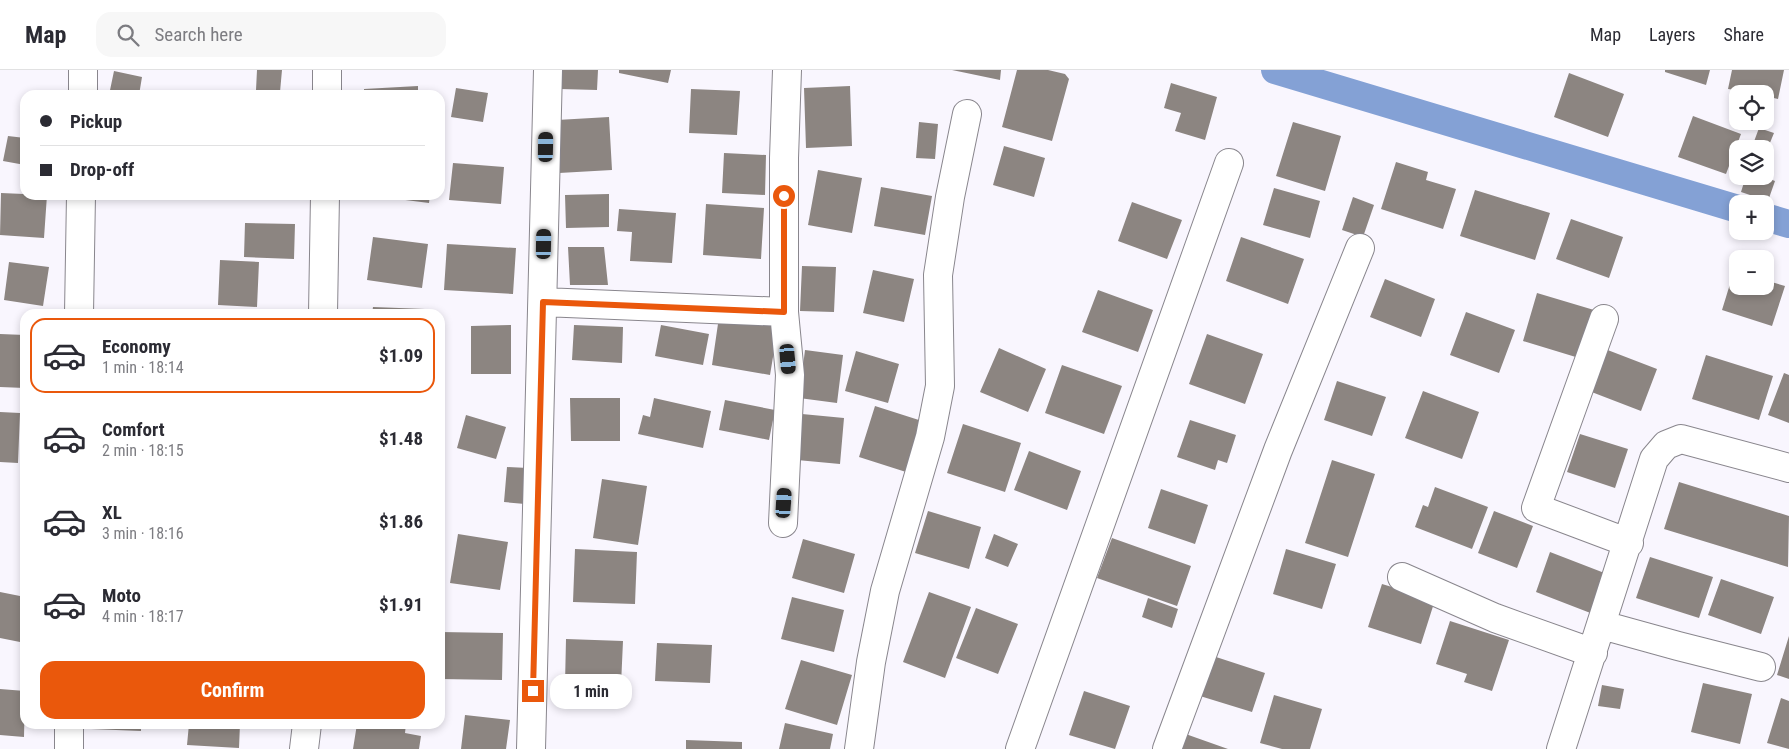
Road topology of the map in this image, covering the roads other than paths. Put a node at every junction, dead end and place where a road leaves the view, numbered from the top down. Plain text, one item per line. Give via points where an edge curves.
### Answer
1 (83, 70) edge
2 (327, 70) edge
3 (548, 70) edge
4 (787, 70) edge
5 (83, 90) edge
6 (327, 90) edge
7 (967, 114) dead end
8 (1229, 163) dead end
9 (81, 200) edge
10 (325, 200) edge
11 (1360, 248) dead end
12 (543, 302) junction
13 (79, 309) edge
14 (323, 309) edge
15 (784, 312) junction
16 (1604, 318) dead end
17 (1789, 468) edge
18 (783, 523) dead end
19 (1629, 543) junction
20 (1402, 576) dead end
21 (1602, 625) junction
22 (1593, 653) junction
23 (1761, 666) dead end
24 (70, 729) edge
25 (306, 729) edge
26 (1566, 748) edge
27 (69, 749) edge
28 (304, 749) edge
29 (531, 749) edge
30 (859, 749) edge
31 (1020, 749) edge
32 (1167, 749) edge

1 - 5 street
2 - 6 street
3 - 12 street
4 - 15 street
7 - 30 street via 938,275 940,386 930,437 885,590
8 - 31 street
9 - 13 street
10 - 14 street
11 - 32 street via 1278,450
12 - 15 street
12 - 29 street
15 - 18 street via 790,375
16 - 19 street via 1536,508
17 - 19 street via 1681,439 1666,445 1654,459
19 - 21 street
20 - 22 street via 1495,618
21 - 22 street
21 - 23 street
22 - 26 street
24 - 27 street
25 - 28 street

